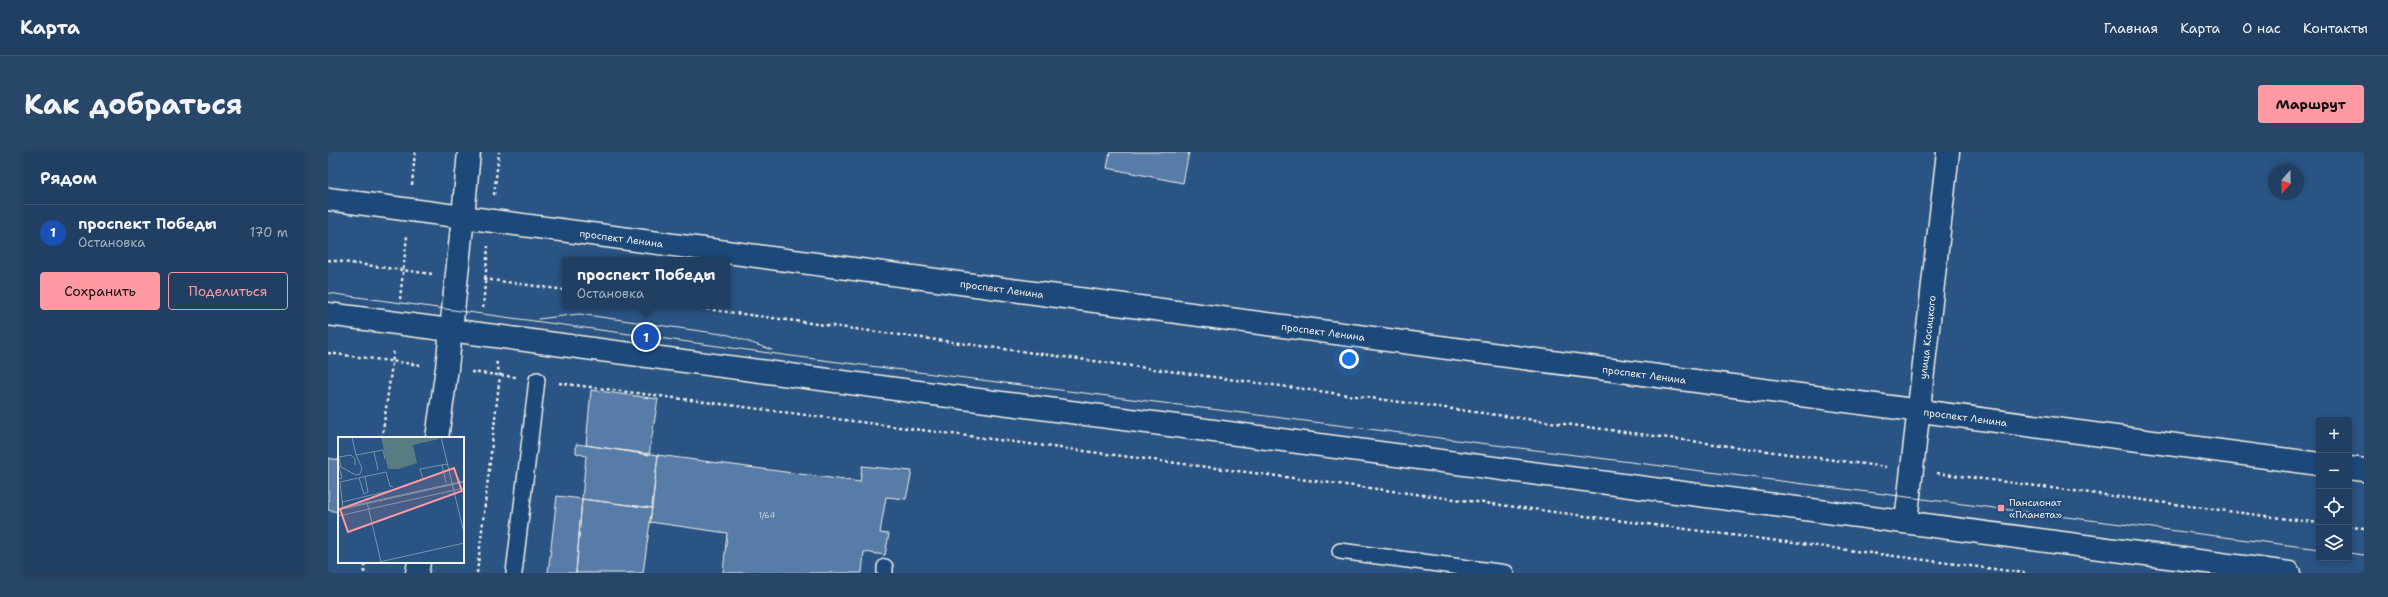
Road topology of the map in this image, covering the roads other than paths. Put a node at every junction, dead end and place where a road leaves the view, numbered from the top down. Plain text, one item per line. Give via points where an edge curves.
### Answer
1 (469, 152) edge
2 (1948, 152) edge
3 (328, 199) edge
4 (463, 217) junction
5 (328, 314) edge
6 (451, 330) junction
7 (537, 380) road end
8 (1919, 410) junction
9 (437, 437) edge
10 (2316, 464) edge
11 (2352, 468) edge
12 (2364, 470) edge
13 (1906, 522) junction
14 (1340, 551) dead end
15 (418, 563) edge
16 (417, 573) edge
17 (514, 573) edge
18 (1506, 573) edge
19 (2289, 573) edge

1 - 4 street
2 - 8 street, улица Косицкого
3 - 4 street, проспект Ленина
4 - 6 street
4 - 8 street, проспект Ленина
5 - 6 street
6 - 9 street
6 - 13 street
7 - 17 lane
8 - 10 street, проспект Ленина
8 - 13 street, улица Косицкого
11 - 12 street
13 - 19 street
14 - 18 lane
15 - 16 street

